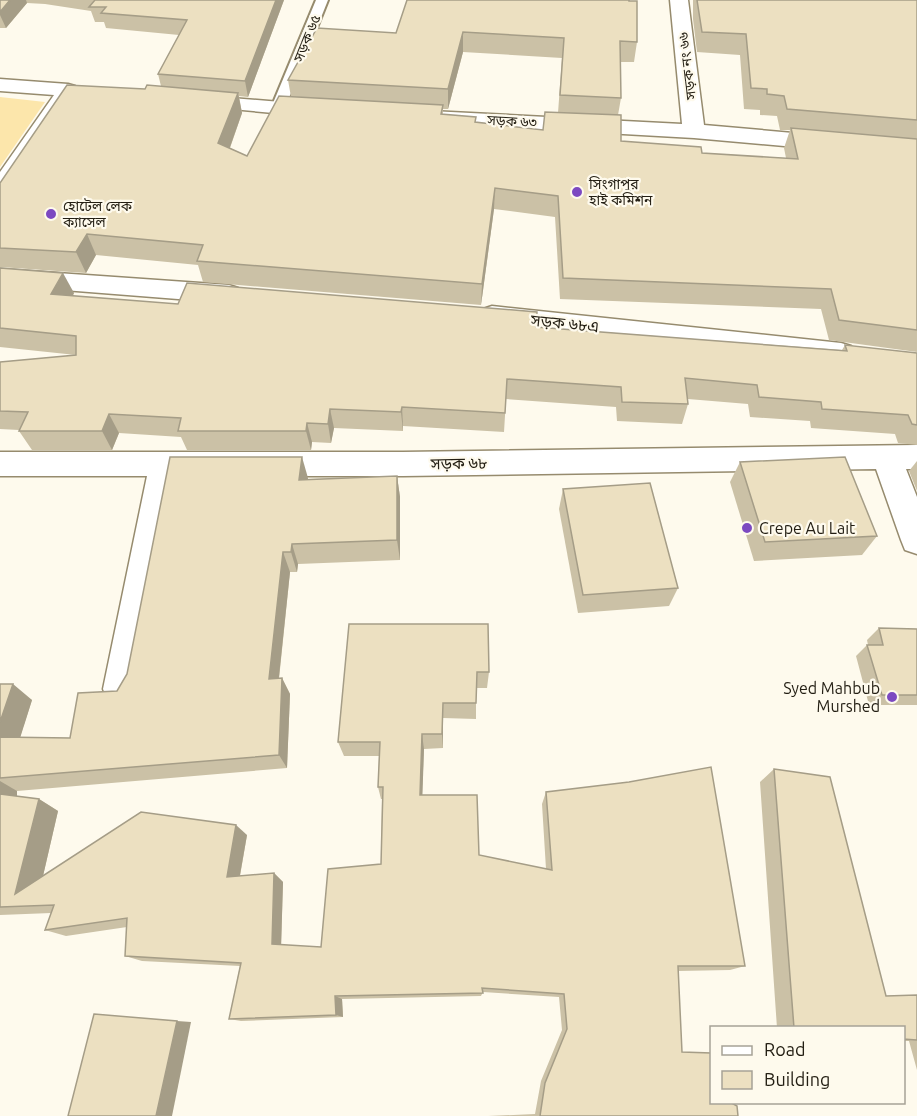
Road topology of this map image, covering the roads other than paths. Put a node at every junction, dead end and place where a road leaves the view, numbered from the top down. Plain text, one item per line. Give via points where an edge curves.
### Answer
1 (322, 0) edge
2 (679, 0) edge
3 (0, 85) edge
4 (68, 90) junction
5 (91, 92) edge
6 (173, 99) edge
7 (278, 108) junction
8 (338, 112) edge
9 (409, 116) edge
10 (694, 131) junction
11 (917, 151) edge
12 (0, 189) edge
13 (0, 277) edge
14 (251, 296) edge
15 (465, 312) edge
16 (869, 357) edge
17 (902, 458) edge
18 (165, 463) junction
19 (0, 464) edge
20 (917, 540) edge
21 (122, 688) edge

1 - 7 lane, সড়ক ৬৫
2 - 10 street, সড়ক নং ৬৬
3 - 4 street
4 - 5 street
4 - 12 street
6 - 7 street
7 - 8 street
9 - 10 street, সড়ক ৬৩
10 - 11 street, সড়ক ৬৩
13 - 14 street
15 - 16 street, সড়ক ৬৮এ
17 - 18 street, সড়ক ৬৮
17 - 20 street
18 - 19 street, সড়ক ৬৮
18 - 21 street

